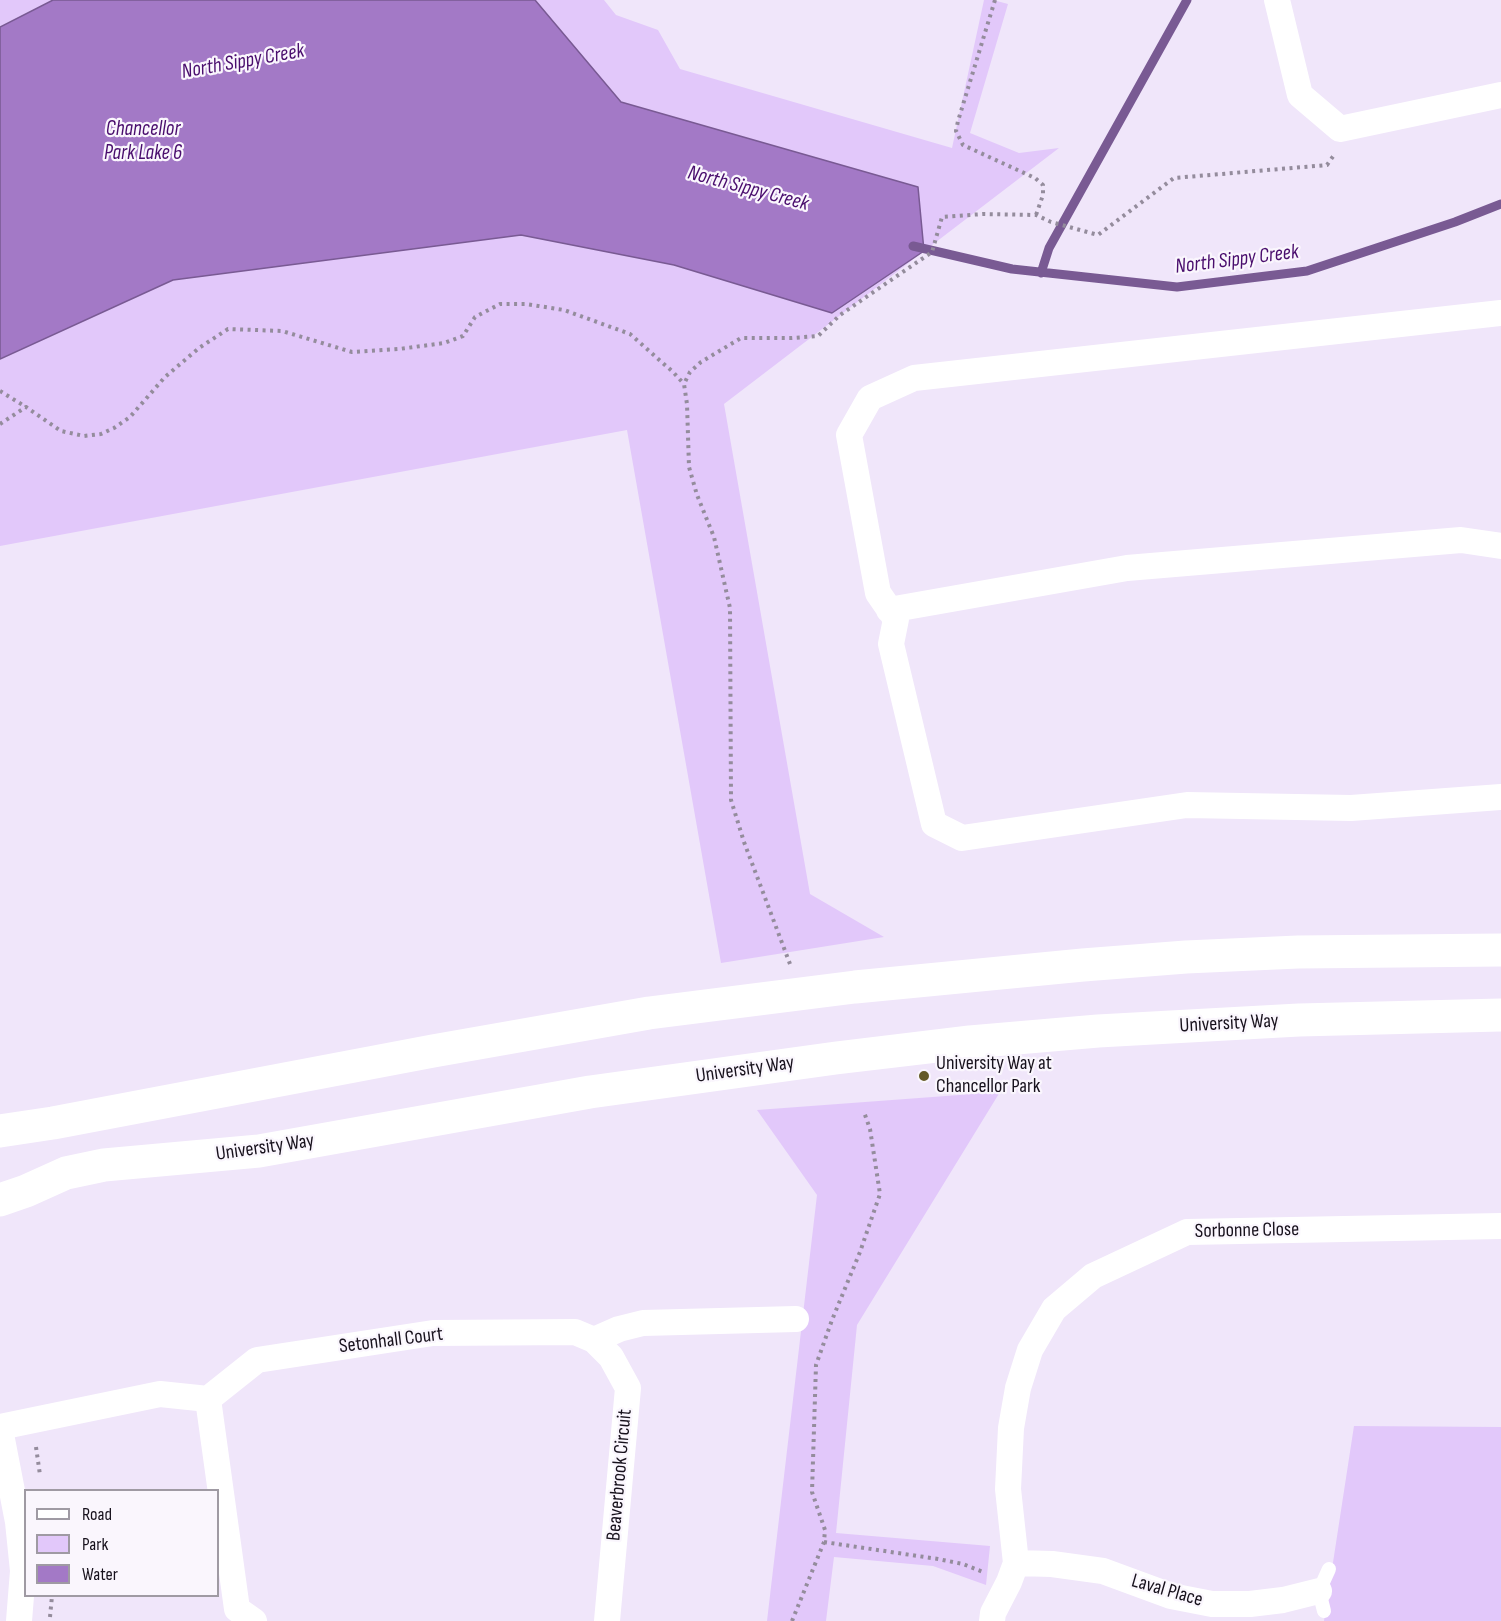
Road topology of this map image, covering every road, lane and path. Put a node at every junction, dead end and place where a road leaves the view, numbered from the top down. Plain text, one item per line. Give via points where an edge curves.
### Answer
1 (995, 0) edge
2 (1277, 0) edge
3 (1501, 95) edge
4 (1340, 129) junction
5 (1036, 215) junction
6 (1501, 313) edge
7 (684, 384) junction
8 (0, 391) edge
9 (26, 407) junction
10 (0, 424) edge
11 (1501, 546) edge
12 (889, 610) junction
13 (1501, 797) edge
14 (1501, 950) edge
15 (791, 967) dead end
16 (1501, 1015) edge
17 (864, 1112) dead end
18 (0, 1131) edge
19 (0, 1200) edge
20 (1501, 1226) edge
21 (796, 1320) dead end
22 (594, 1340) junction
23 (208, 1399) junction
24 (32, 1421) junction
25 (0, 1428) edge
26 (41, 1479) dead end
27 (1016, 1563) junction
28 (1324, 1590) dead end
29 (52, 1597) edge
30 (18, 1618) edge
31 (49, 1621) edge
32 (254, 1621) edge
33 (607, 1621) edge
34 (792, 1621) edge
35 (992, 1621) edge

1 - 5 path via 956,131 963,145 1043,185
2 - 4 street via 1300,95
3 - 4 street
4 - 5 path via 1339,149 1327,165 1174,178 1098,235
5 - 7 path via 942,217 932,252 840,315 818,336 741,338 702,362
6 - 12 street via 914,378 870,398 849,435 879,593
7 - 9 path via 630,334 564,310 500,304 475,317 464,336 399,349 352,352 282,331 228,329 165,377 130,417 101,434 84,436 61,431
7 - 15 path via 689,467 714,537 730,608 731,800
8 - 9 path
9 - 10 path
11 - 12 street via 1461,540 1127,568
12 - 13 street via 896,619 891,644 934,824 962,838 1187,805 1351,808
14 - 18 main road via 1186,957 844,988 649,1013
16 - 19 main road, University Way via 1299,1020 1098,1031 836,1058 590,1092 259,1151 104,1165 66,1173
17 - 34 path via 880,1194 816,1365 812,1492 825,1530 824,1542
20 - 27 street, Sorbonne Close via 1187,1232 1093,1276 1054,1309 1030,1350 1018,1388 1011,1428 1008,1489
21 - 22 street via 643,1323
22 - 23 street, Setonhall Court via 575,1332 433,1333 257,1360
22 - 33 street, Beaverbrook Circuit via 611,1357 628,1388
23 - 24 street via 160,1394
23 - 32 street via 237,1609
24 - 25 street
24 - 26 path
25 - 30 street via 18,1522 22,1571
27 - 28 street, Laval Place via 1103,1571 1171,1596 1212,1604 1283,1600
27 - 35 street, Sorbonne Close
29 - 31 path

